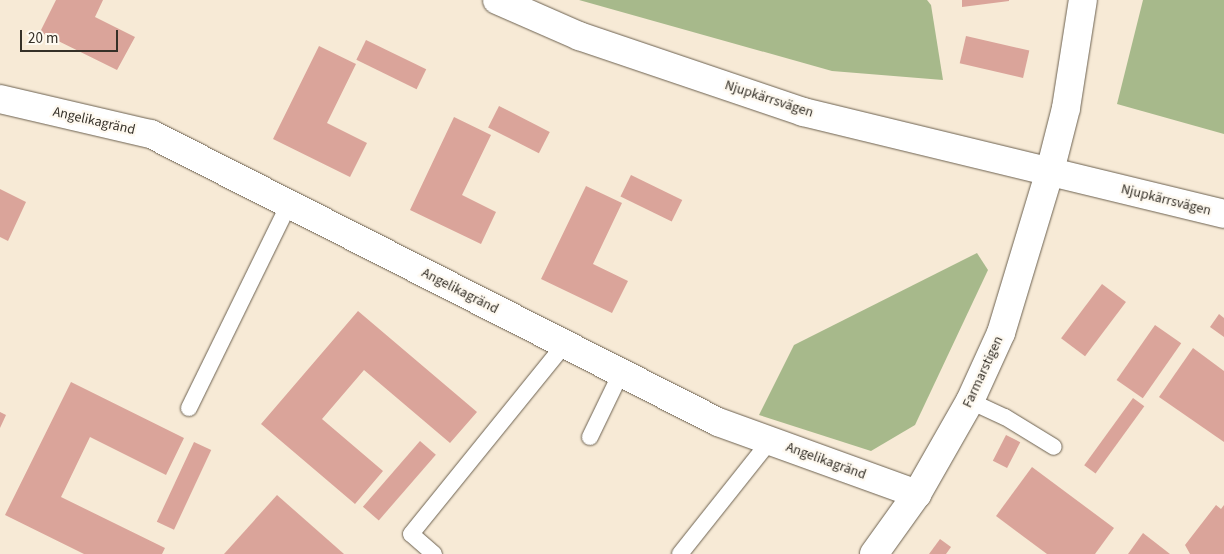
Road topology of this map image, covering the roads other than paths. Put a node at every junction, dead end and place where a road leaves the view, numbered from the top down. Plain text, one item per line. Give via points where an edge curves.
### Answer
1 (497, 0) edge
2 (1083, 0) edge
3 (0, 99) edge
4 (1050, 171) junction
5 (289, 204) junction
6 (1224, 214) edge
7 (565, 344) junction
8 (621, 372) junction
9 (970, 401) junction
10 (189, 408) dead end
11 (590, 437) dead end
12 (770, 441) junction
13 (1054, 447) dead end
14 (917, 494) junction
15 (434, 554) edge
16 (680, 554) edge
17 (874, 554) edge

1 - 4 street, Njupkärrsvägen via 580,36 803,112
2 - 4 street via 1066,108
3 - 5 street, Angelikagränd via 151,134
4 - 6 street, Njupkärrsvägen
4 - 9 street, Farmarstigen via 1001,332
5 - 7 street, Angelikagränd
5 - 10 lane
7 - 8 street, Angelikagränd
7 - 15 lane via 411,534
8 - 11 lane
8 - 12 street, Angelikagränd via 718,422
9 - 13 lane via 1005,417
9 - 14 street, Farmarstigen
12 - 14 street, Angelikagränd
12 - 16 lane
14 - 17 street, Farmarstigen

